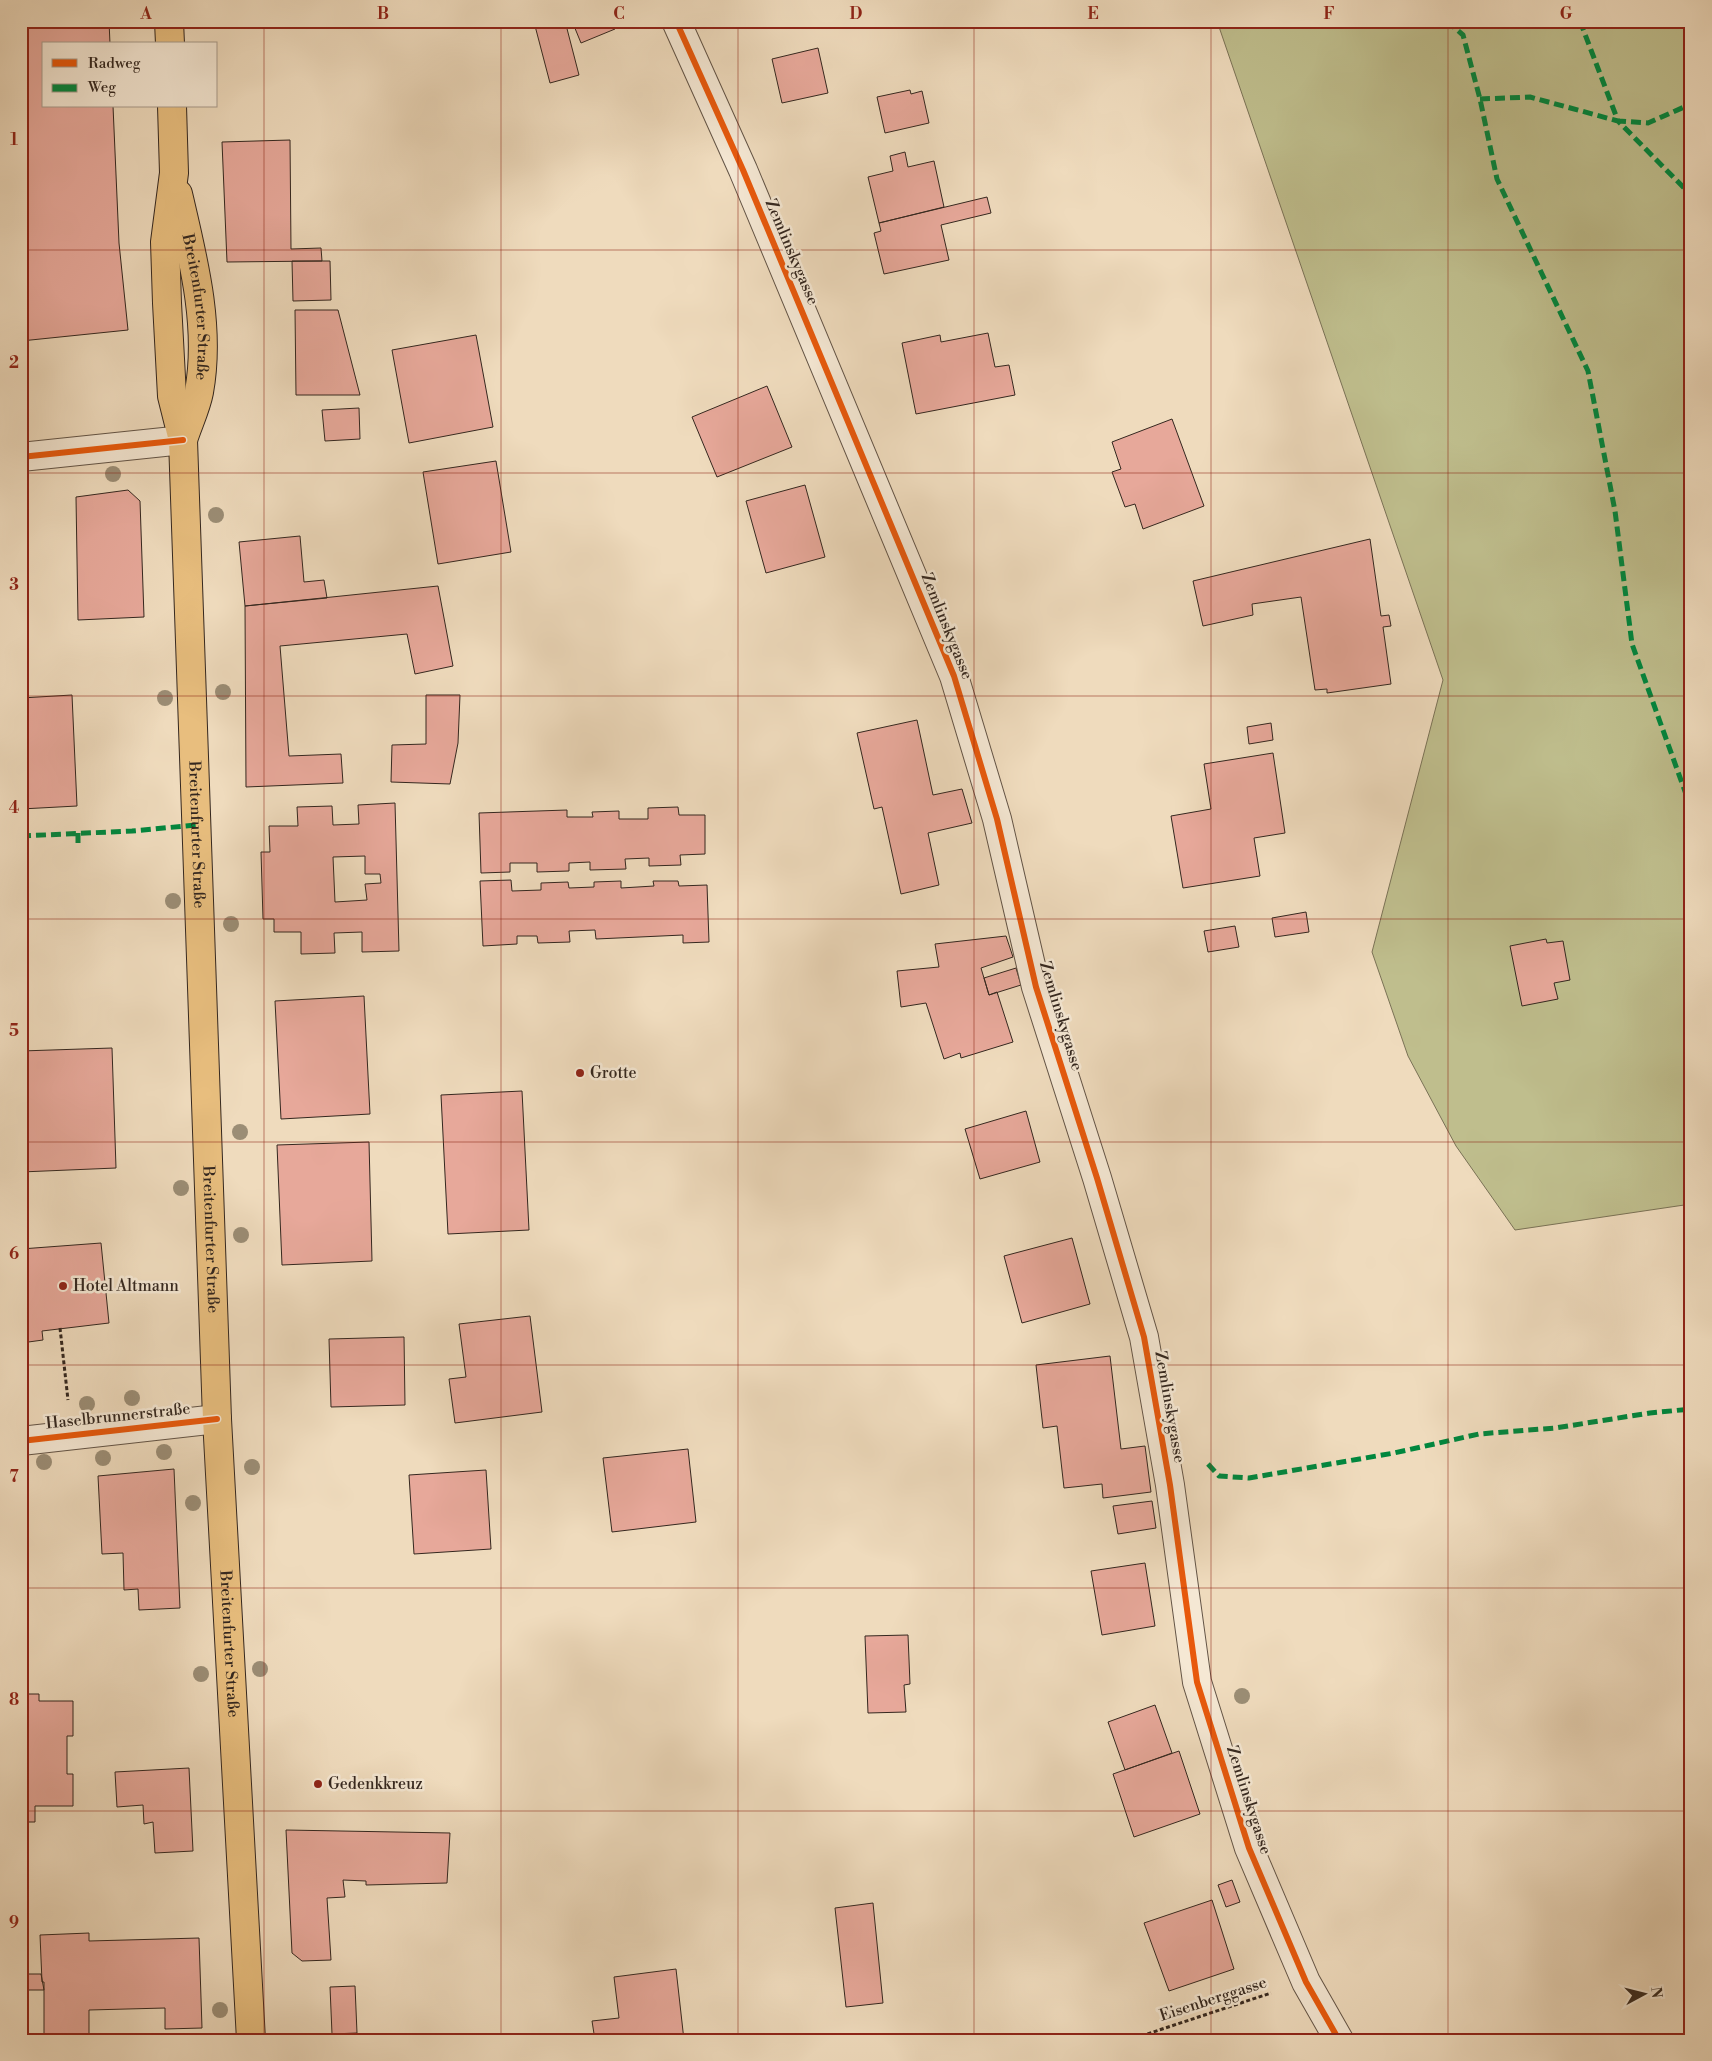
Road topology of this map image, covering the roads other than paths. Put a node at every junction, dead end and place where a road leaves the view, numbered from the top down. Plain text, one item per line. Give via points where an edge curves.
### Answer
1 (169, 21) edge
2 (676, 21) edge
3 (170, 42) edge
4 (172, 108) edge
5 (183, 440) junction
6 (21, 458) edge
7 (217, 1419) junction
8 (21, 1440) edge
9 (251, 2040) edge
10 (1339, 2040) edge

1 - 3 main road
2 - 10 street, Zemlinskygasse via 743,170 954,676 997,819 1036,987 1144,1337 1170,1485 1196,1682 1249,1848 1306,1982
4 - 5 main road, Breitenfurter Straße via 174,173 165,242 166,303 172,396
5 - 6 street
5 - 7 main road, Breitenfurter Straße
7 - 8 street, Haselbrunnerstraße
7 - 9 main road, Breitenfurter Straße

